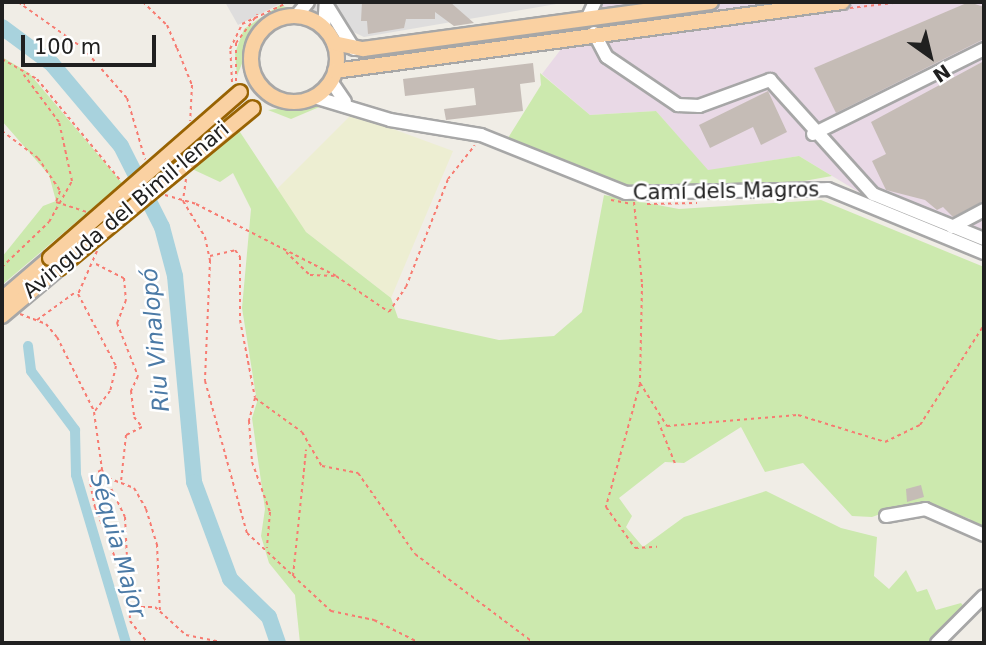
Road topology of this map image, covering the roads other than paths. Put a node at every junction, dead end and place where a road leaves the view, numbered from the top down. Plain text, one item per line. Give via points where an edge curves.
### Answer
1 (308, 2) edge
2 (595, 2) edge
3 (711, 2) edge
4 (842, 2) edge
5 (326, 3) edge
6 (296, 16) junction
7 (587, 19) junction
8 (324, 28) junction
9 (594, 33) junction
10 (334, 43) junction
11 (354, 49) junction
12 (984, 49) edge
13 (984, 57) edge
14 (251, 66) junction
15 (333, 76) junction
16 (314, 97) junction
17 (282, 100) junction
18 (345, 102) junction
19 (876, 103) junction
20 (813, 134) junction
21 (984, 210) edge
22 (952, 227) junction
23 (984, 239) edge
24 (984, 253) edge
25 (55, 263) junction
26 (2, 299) edge
27 (2, 316) edge
28 (886, 516) dead end
29 (984, 535) edge
30 (984, 596) edge
31 (937, 643) edge

1 - 6 street
2 - 7 street
3 - 7 main road
4 - 9 main road
5 - 8 street
5 - 11 street
6 - 8 main road
6 - 14 main road via 263,29
7 - 11 main road
8 - 10 main road
9 - 15 main road
9 - 20 street via 607,57 678,105 699,106 770,80
10 - 11 main road
10 - 15 main road
12 - 19 street
13 - 19 street via 905,96
14 - 17 main road via 259,85
14 - 25 main road, Avinguda del Bimil·lenari, bridge via 236,89
15 - 16 main road
15 - 18 street
16 - 17 main road
16 - 18 street, Camí dels Magros
17 - 25 main road, Avinguda del Bimil·lenari, bridge via 253,108
18 - 24 street, Camí dels Magros via 390,120 481,135 634,199 828,190
19 - 20 street
20 - 22 street via 873,194
21 - 22 street
22 - 23 street
25 - 26 main road, Avinguda del Bimil·lenari
25 - 27 main road, Avinguda del Bimil·lenari
28 - 29 street via 925,509
30 - 31 street

